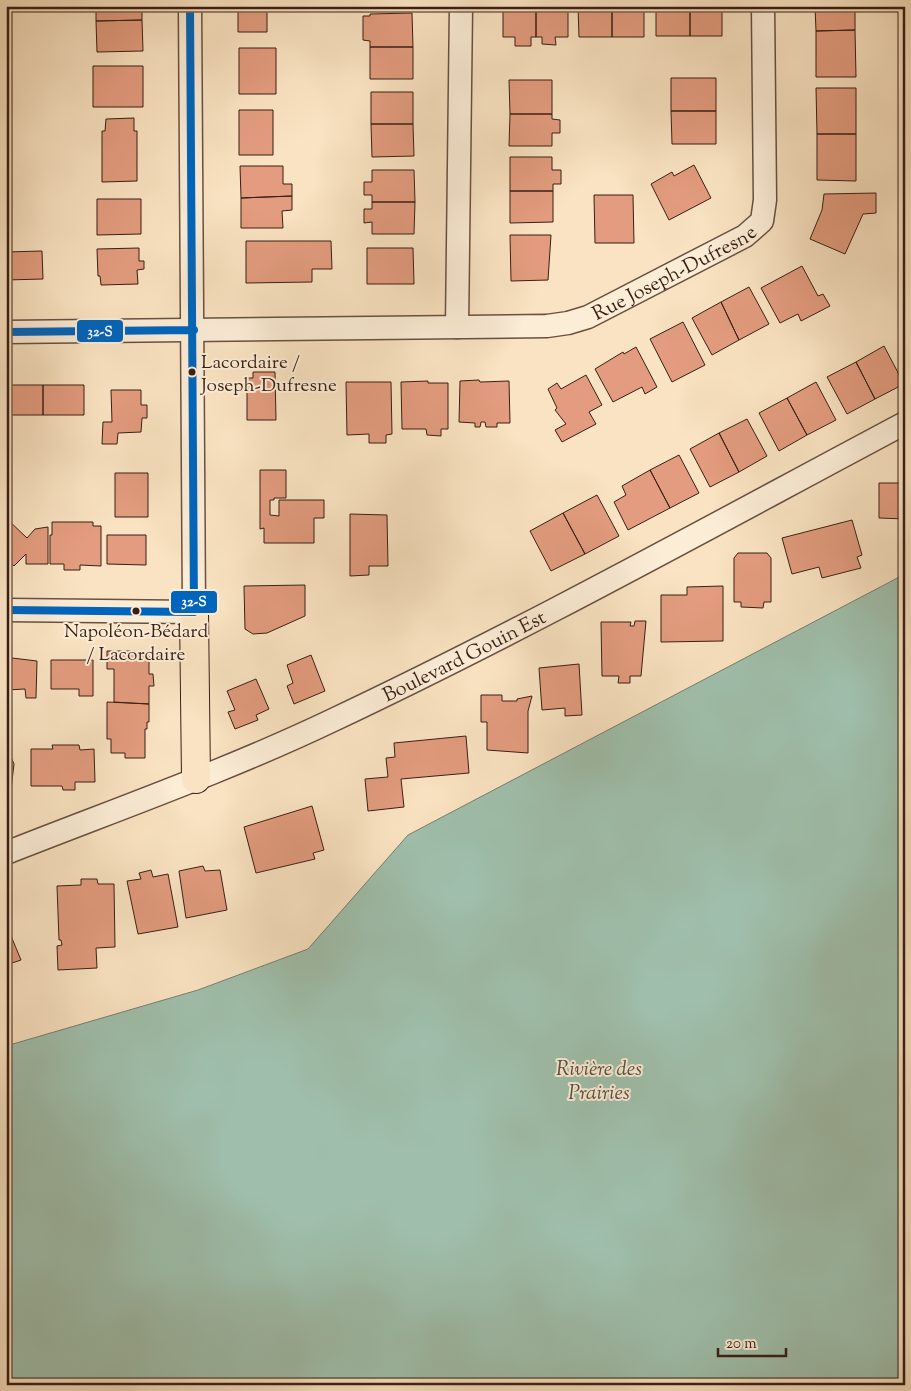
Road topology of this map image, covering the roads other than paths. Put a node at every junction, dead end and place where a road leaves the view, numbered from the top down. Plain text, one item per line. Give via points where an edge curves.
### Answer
1 (190, 6) edge
2 (460, 6) edge
3 (763, 6) edge
4 (457, 327) junction
5 (194, 330) junction
6 (6, 332) edge
7 (905, 423) edge
8 (6, 610) edge
9 (194, 612) junction
10 (196, 779) junction
11 (6, 853) edge

1 - 5 street
2 - 4 street
3 - 4 street, Rue Joseph-Dufresne via 765,200 762,221 755,228 588,317 547,326
4 - 5 street, Rue Joseph-Dufresne
5 - 6 street, Rue Joseph-Dufresne
5 - 9 street
7 - 10 street, Boulevard Gouin Est via 502,636 332,721
8 - 9 street
9 - 10 main road
10 - 11 street, Boulevard Gouin Est

